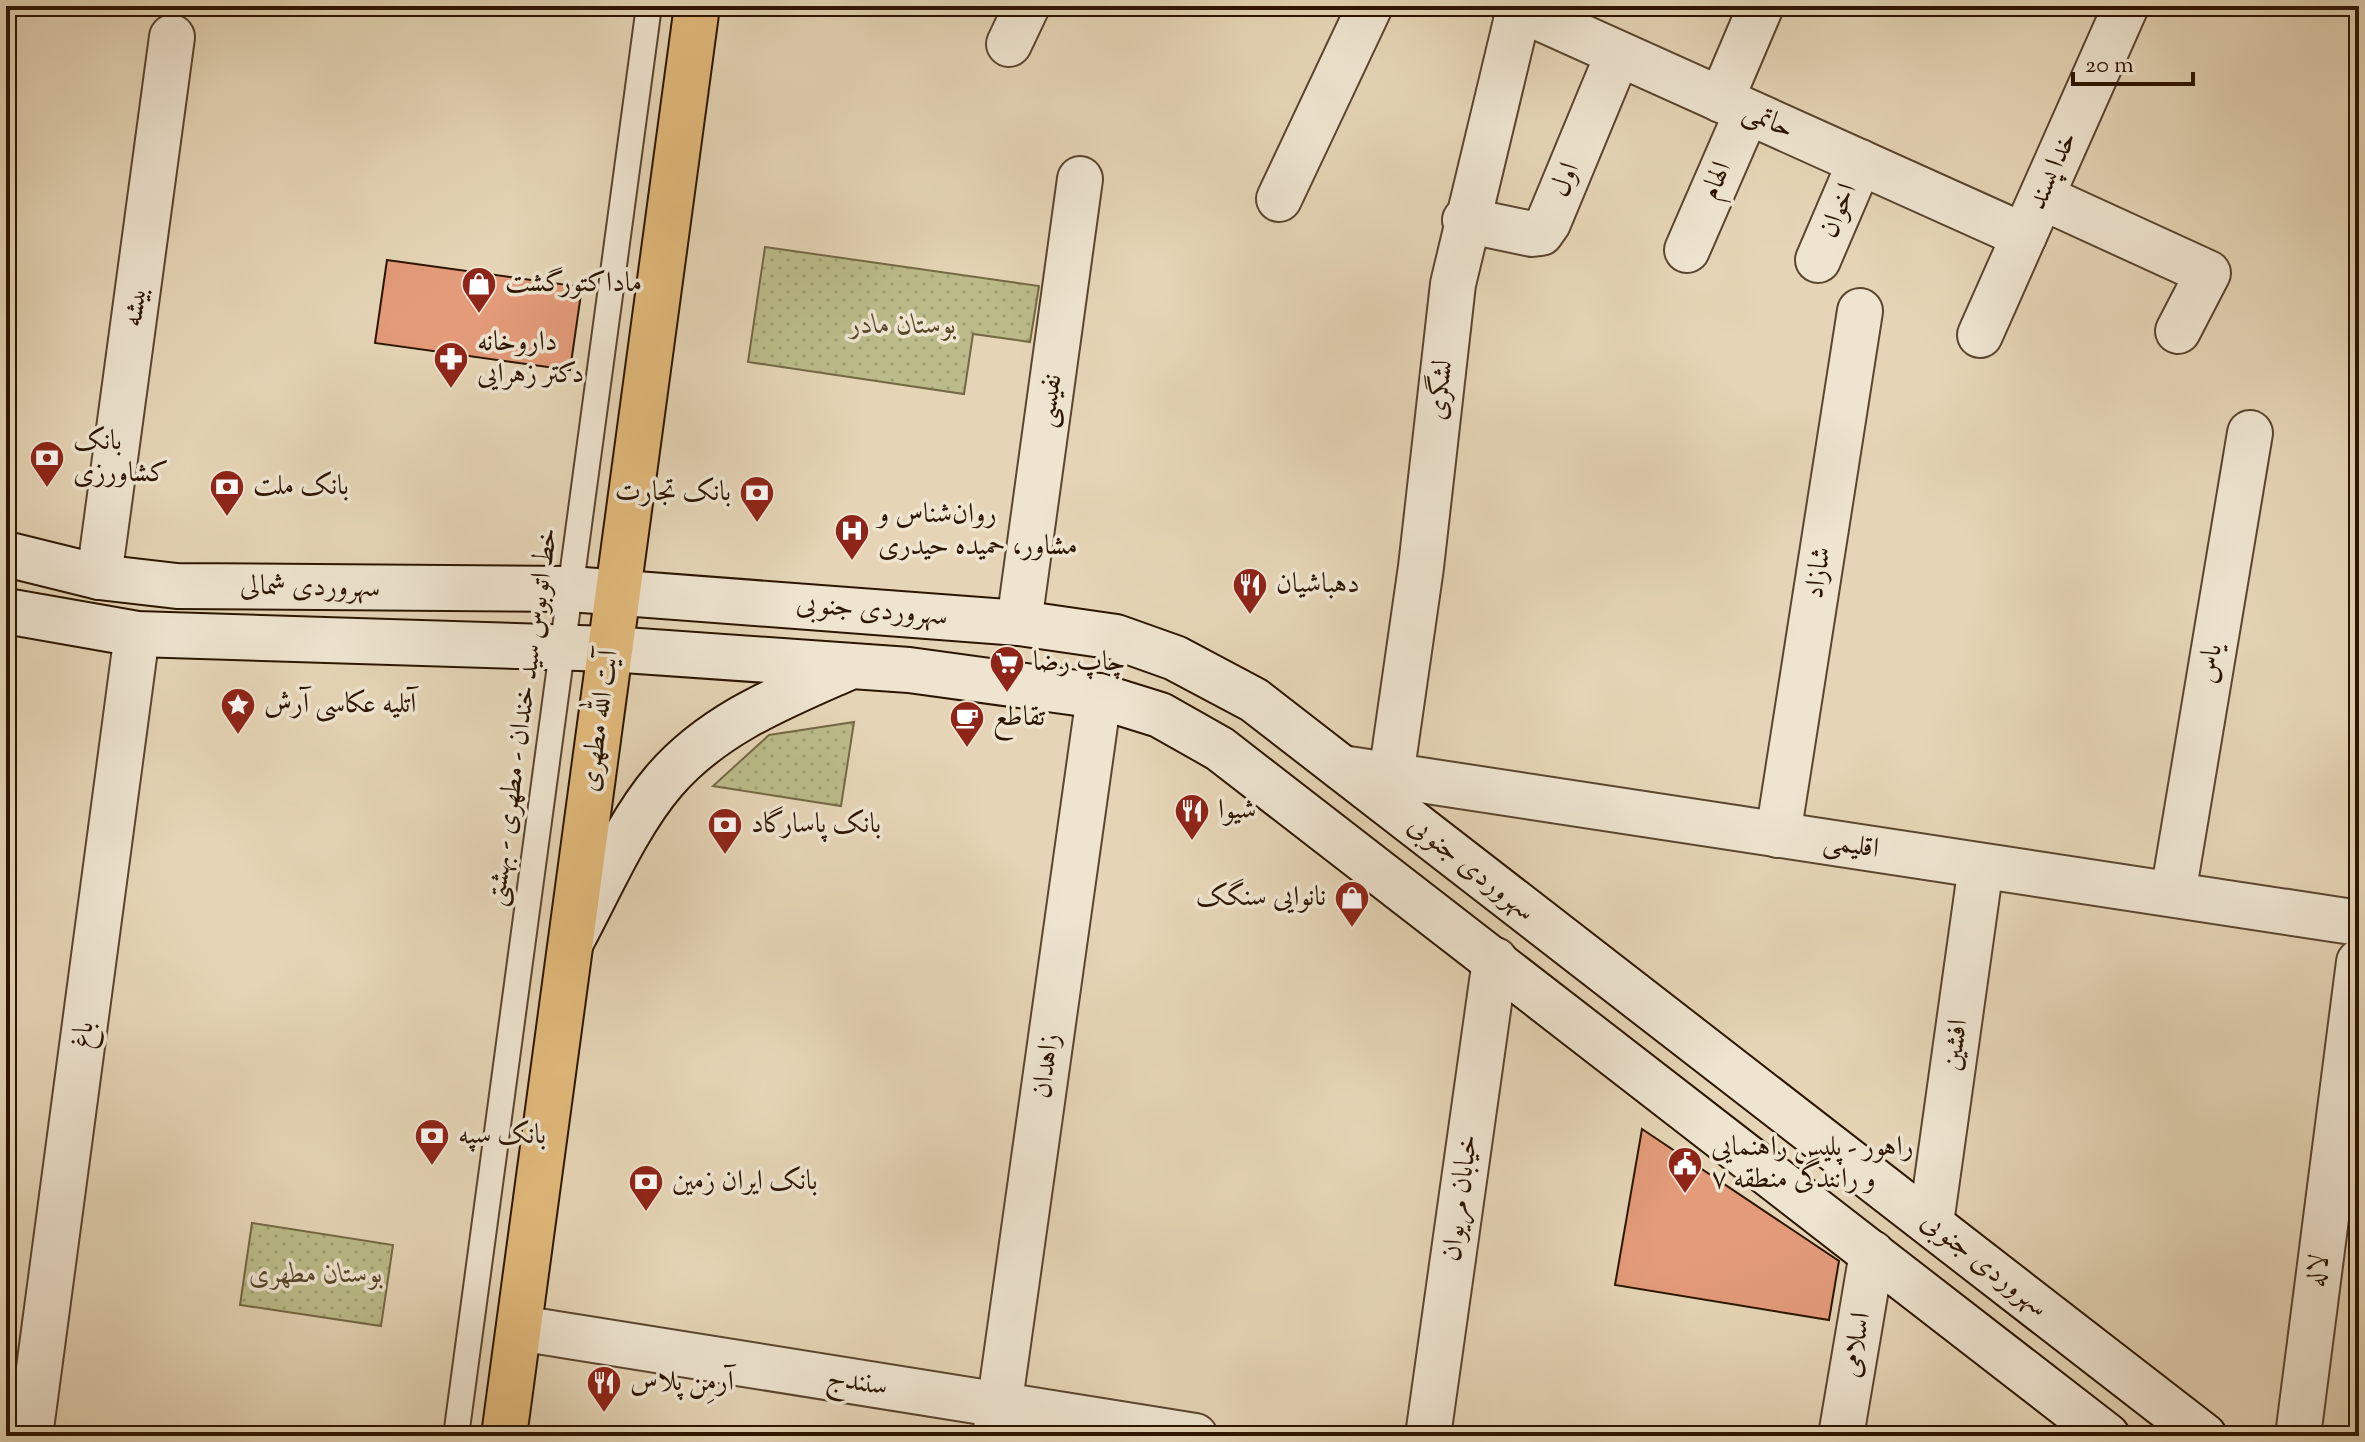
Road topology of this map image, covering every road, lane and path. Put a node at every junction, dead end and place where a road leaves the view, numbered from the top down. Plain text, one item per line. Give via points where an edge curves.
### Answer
1 (649, 6) edge
2 (697, 6) edge
3 (1370, 6) edge
4 (1761, 6) edge
5 (2126, 6) edge
6 (1516, 7) edge
7 (172, 37) dead end
8 (1618, 54) junction
9 (1734, 106) junction
10 (1860, 162) junction
11 (1080, 179) dead end
12 (2042, 197) junction
13 (1279, 199) dead end
14 (1465, 220) junction
15 (2024, 236) junction
16 (1687, 250) dead end
17 (1818, 260) dead end
18 (1860, 311) dead end
19 (2178, 331) dead end
20 (1980, 335) dead end
21 (2250, 433) dead end
22 (6, 554) edge
23 (99, 577) junction
24 (570, 589) junction
25 (617, 592) junction
26 (6, 611) edge
27 (1019, 623) junction
28 (137, 634) junction
29 (563, 647) junction
30 (610, 649) junction
31 (852, 665) junction
32 (1099, 696) junction
33 (1342, 768) junction
34 (1391, 776) junction
35 (1778, 835) junction
36 (1981, 866) junction
37 (2173, 894) junction
38 (1529, 915) junction
39 (2359, 923) edge
40 (570, 942) junction
41 (1495, 960) junction
42 (2359, 962) edge
43 (1931, 1223) junction
44 (1872, 1253) junction
45 (519, 1328) junction
46 (997, 1421) edge
47 (30, 1436) edge
48 (456, 1436) edge
49 (504, 1436) edge
50 (1195, 1436) edge
51 (1428, 1436) edge
52 (1841, 1436) edge
53 (2107, 1436) edge
54 (2204, 1436) edge
55 (2298, 1436) edge

1 - 24 lane, خط اتوبوس سید خندان - مطهری - بهشتی
2 - 25 main road, آیت الله مطهری
3 - 13 street
4 - 9 street, الهام
5 - 12 street, خدا پسند
6 - 8 street, حاتمی
6 - 14 street, لشگری
7 - 23 street, بیشه
8 - 9 street, حاتمی
8 - 14 street, اول via 1541,233
9 - 10 street, حاتمی
9 - 16 street, الهام
10 - 15 street, حاتمی
10 - 17 street, اخوان
11 - 27 street, نفیسی
12 - 15 street, خدا پسند
12 - 19 street via 2208,273
14 - 34 street, لشگری
15 - 20 street, خدا پسند
18 - 35 street, شازاد
21 - 37 street, یاس
22 - 23 street, سهروردی شمالی
23 - 24 street, سهروردی شمالی via 177,586
24 - 25 street, سهروردی شمالی
24 - 29 lane, خط اتوبوس سید خندان - مطهری - بهشتی
25 - 27 street, سهروردی جنوبی
25 - 30 main road, آیت الله مطهری
26 - 28 street, سهروردی شمالی
27 - 33 street, سهروردی جنوبی via 1116,637 1175,658 1254,700
28 - 29 street, سهروردی شمالی
28 - 47 street, باغ
29 - 30 street, سهروردی شمالی
29 - 48 lane, خط اتوبوس سید خندان - مطهری - بهشتی
30 - 31 street, سهروردی جنوبی
30 - 40 main road, آیت الله مطهری
31 - 32 street, سهروردی جنوبی
31 - 40 street via 736,720 680,764 648,804
32 - 41 street, سهروردی جنوبی via 1160,715 1220,749
32 - 46 street, زاهدان
33 - 34 street, اقلیمی
33 - 38 street, سهروردی جنوبی
34 - 35 street, اقلیمی
35 - 36 street, اقلیمی
36 - 37 street, اقلیمی
36 - 43 street, افشین
37 - 39 street, اقلیمی
38 - 41 street
38 - 43 street, سهروردی جنوبی
40 - 45 main road, آیت الله مطهری
41 - 44 street, سهروردی جنوبی
41 - 51 street, خیابان مریوان
42 - 55 street, لاله
43 - 54 street, سهروردی جنوبی
44 - 52 street, اسلامی
44 - 53 street, سهروردی جنوبی
45 - 46 street, سنندج
45 - 49 main road, آیت الله مطهری
46 - 50 street, سنندج

